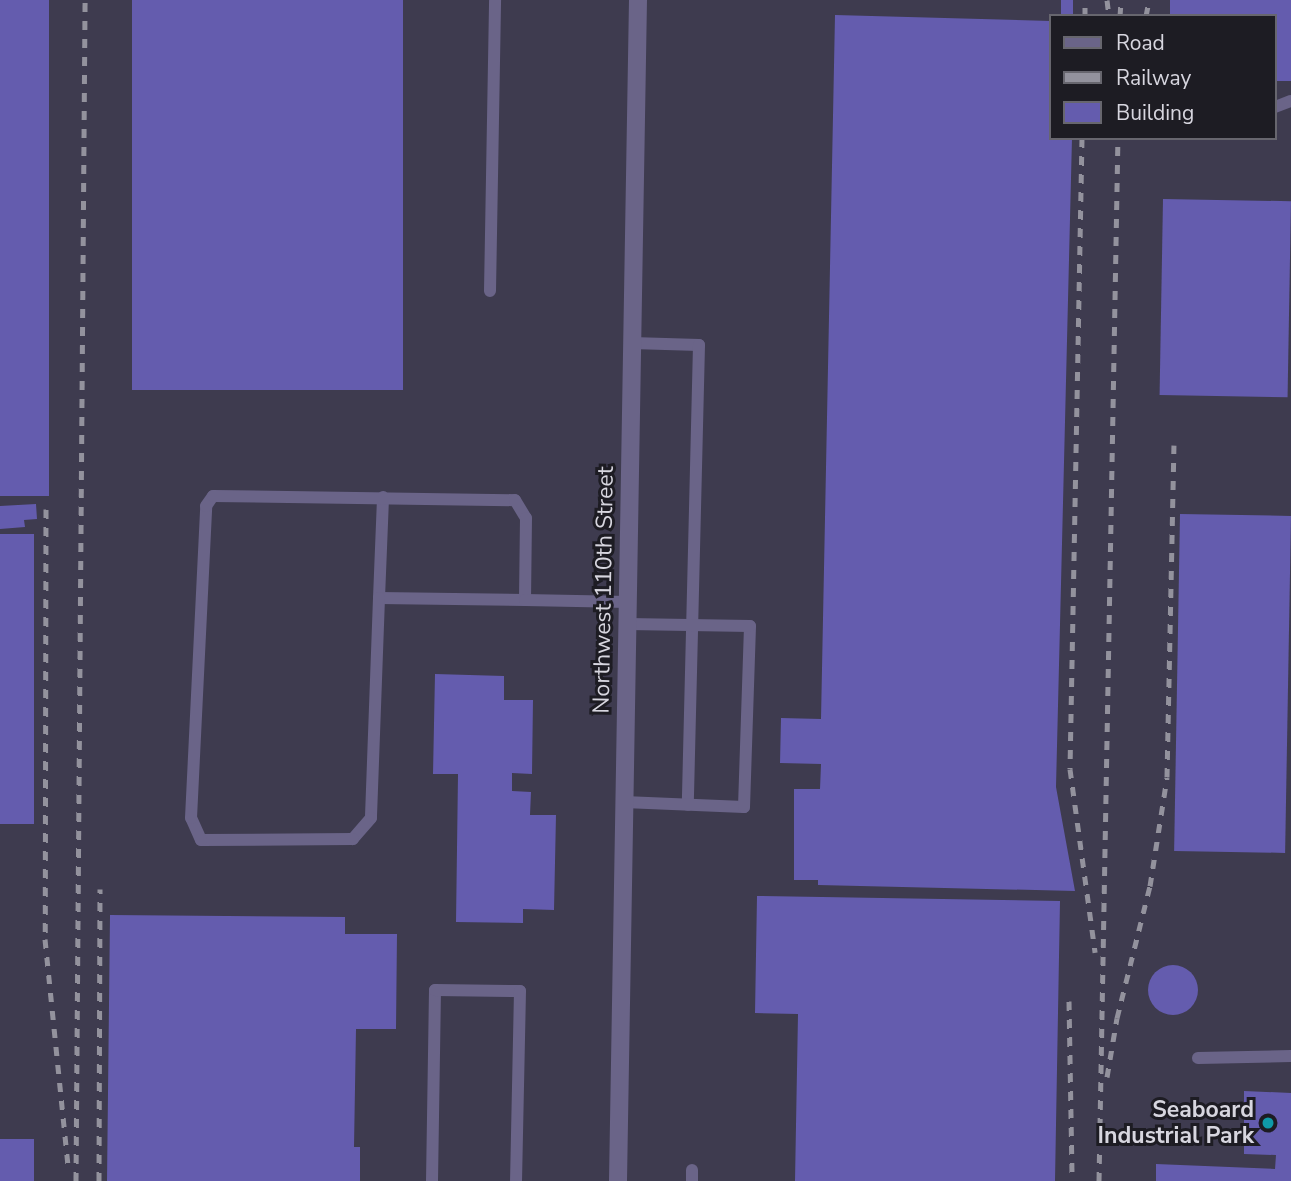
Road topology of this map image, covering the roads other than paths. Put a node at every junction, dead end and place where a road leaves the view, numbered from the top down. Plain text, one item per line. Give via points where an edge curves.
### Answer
1 (495, 0) edge
2 (638, 0) edge
3 (490, 291) dead end
4 (632, 343) junction
5 (383, 497) junction
6 (380, 598) junction
7 (525, 600) junction
8 (628, 602) junction
9 (628, 624) junction
10 (692, 626) junction
11 (624, 802) junction
12 (688, 805) junction
13 (1291, 1056) edge
14 (1198, 1058) dead end
15 (432, 1181) edge
16 (516, 1181) edge
17 (618, 1181) edge

1 - 3 lane
2 - 4 street, Northwest 110th Street
4 - 8 street, Northwest 110th Street
4 - 10 lane via 699,345
5 - 6 lane
5 - 6 lane via 223,493 206,506 191,818 201,840 353,839 365,830 371,818
5 - 7 lane via 515,500 526,518
6 - 7 lane
7 - 8 lane
8 - 9 street, Northwest 110th Street
9 - 10 lane
9 - 11 street, Northwest 110th Street
10 - 12 lane
10 - 12 lane via 750,626 744,807
11 - 12 lane
11 - 17 street, Northwest 110th Street
13 - 14 lane
15 - 16 lane via 435,990 520,992

